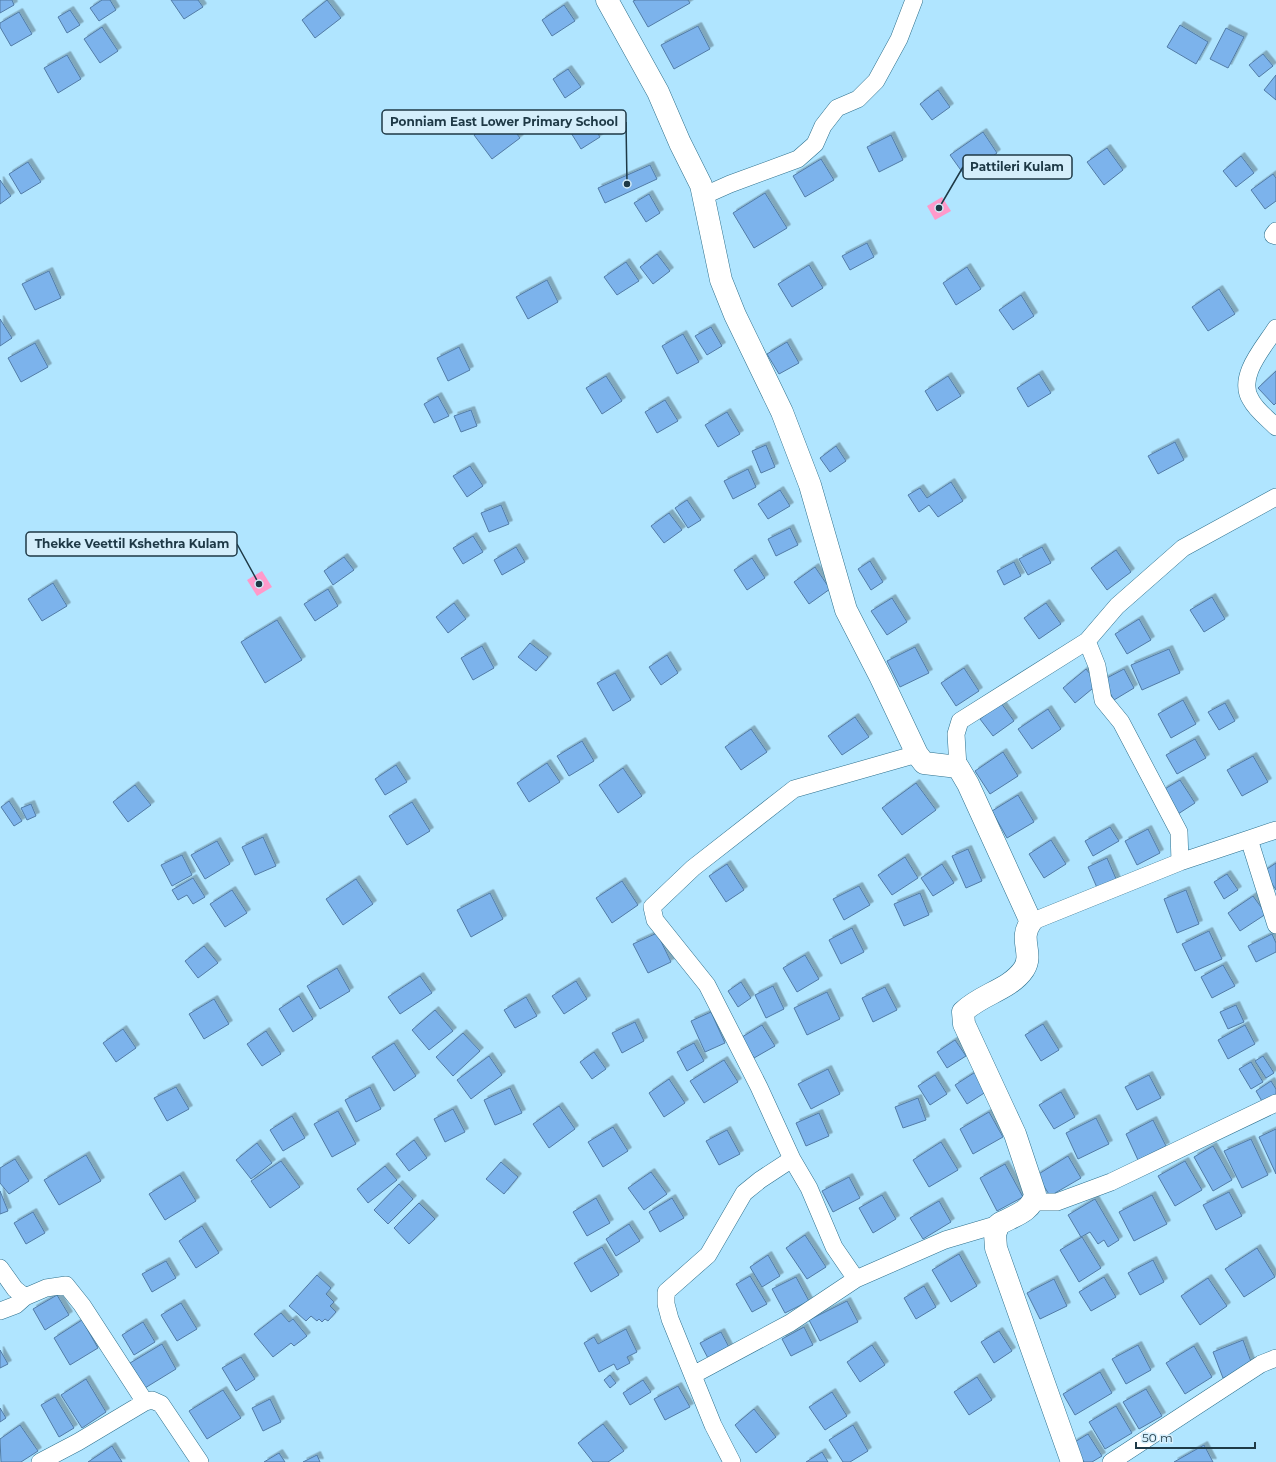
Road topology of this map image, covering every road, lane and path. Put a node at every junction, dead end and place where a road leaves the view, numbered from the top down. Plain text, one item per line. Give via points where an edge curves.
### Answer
1 (608, 0) edge
2 (914, 0) edge
3 (703, 196) junction
4 (1276, 231) edge
5 (1276, 236) edge
6 (1276, 328) edge
7 (1276, 427) edge
8 (1276, 497) edge
9 (1087, 641) junction
10 (917, 754) junction
11 (958, 767) junction
12 (1276, 830) edge
13 (1249, 839) junction
14 (1180, 862) junction
15 (1031, 922) junction
16 (1276, 925) edge
17 (1276, 1103) edge
18 (792, 1159) junction
19 (1033, 1202) junction
20 (999, 1224) junction
21 (0, 1268) edge
22 (856, 1279) junction
23 (25, 1297) junction
24 (0, 1310) edge
25 (1276, 1358) edge
26 (693, 1375) junction
27 (145, 1402) junction
28 (40, 1462) edge
29 (200, 1462) edge
30 (732, 1462) edge
31 (1072, 1462) edge
32 (1111, 1462) edge

1 - 3 street via 658,92 701,185
2 - 3 street via 899,39 876,81 858,99 837,108 823,126 815,144 798,159
3 - 10 street via 721,280 782,412 804,470 846,610
4 - 5 street via 1273,235
6 - 7 street via 1248,373 1246,388 1250,400
8 - 9 street via 1183,548 1117,606
9 - 11 street via 960,721 956,734
9 - 14 street via 1097,666 1103,700 1121,722 1179,832
10 - 11 street via 924,763
10 - 18 street via 794,789 693,868 652,907 655,920 707,985
11 - 15 street
12 - 13 street
13 - 14 street
13 - 16 street
14 - 15 street
15 - 19 street via 1026,928 1024,939 1028,954 1024,968 1014,981 971,1004 963,1012 964,1024 1015,1134 1033,1190
17 - 19 street via 1111,1182 1057,1202
18 - 22 street via 834,1247
18 - 26 street via 744,1193 708,1255 666,1292 670,1318
19 - 20 street via 1023,1212
20 - 22 street via 945,1240
20 - 31 street via 995,1234 996,1248
21 - 23 street via 15,1289
22 - 26 street via 790,1324
23 - 24 street via 16,1305
23 - 27 street via 46,1288 66,1285 82,1305
25 - 32 street via 1261,1364
26 - 30 street via 713,1425
27 - 28 street
27 - 29 street via 152,1400 161,1404

